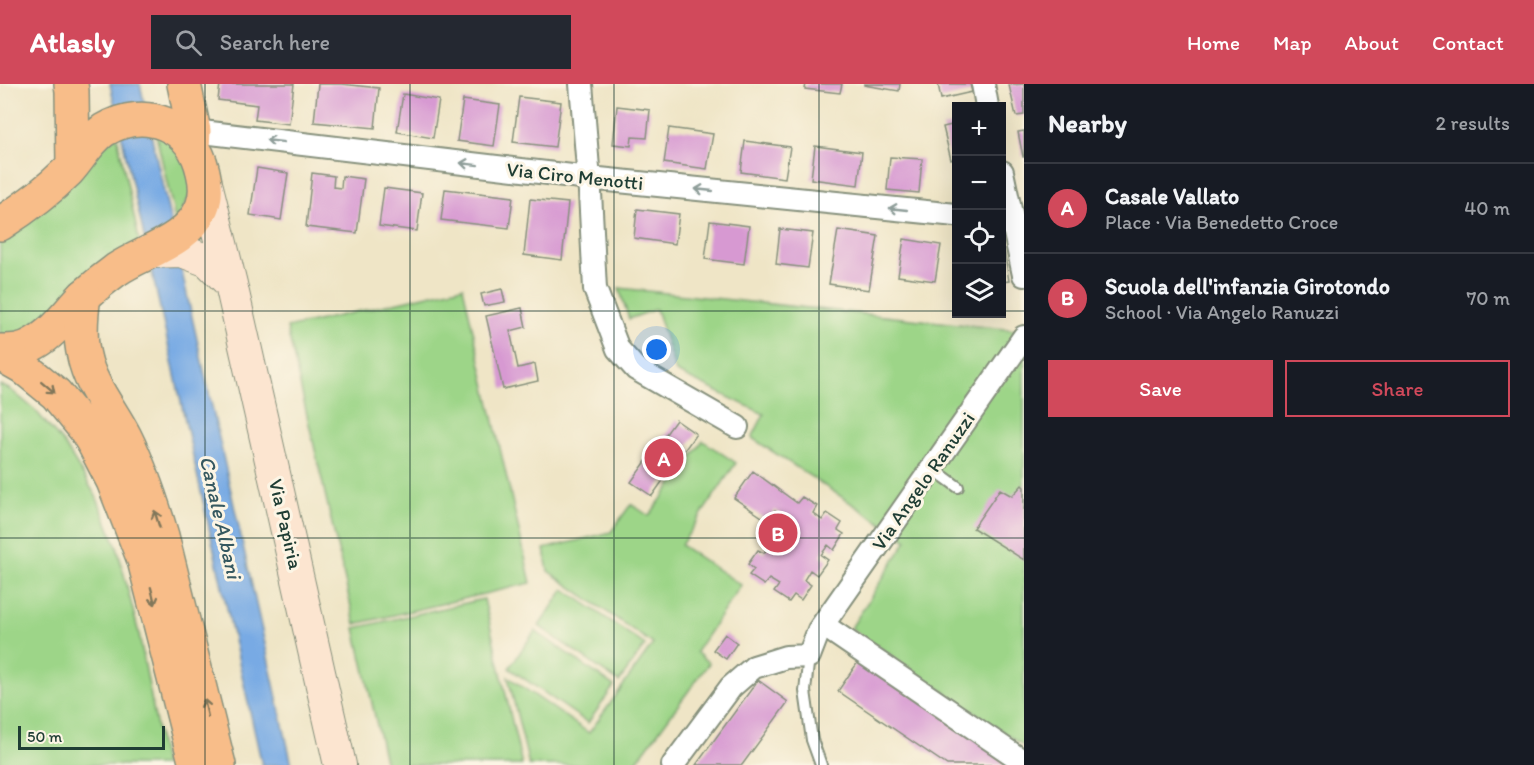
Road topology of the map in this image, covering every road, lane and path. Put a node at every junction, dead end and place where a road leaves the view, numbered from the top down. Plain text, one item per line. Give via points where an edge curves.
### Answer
1 (70, 84) edge
2 (184, 84) edge
3 (581, 84) edge
4 (983, 84) edge
5 (986, 102) edge
6 (194, 139) junction
7 (74, 165) junction
8 (589, 178) junction
9 (207, 187) junction
10 (952, 214) edge
11 (4, 219) edge
12 (1007, 220) edge
13 (148, 252) junction
14 (1024, 275) edge
15 (231, 284) junction
16 (84, 296) junction
17 (1024, 337) edge
18 (0, 353) edge
19 (737, 428) dead end
20 (932, 468) junction
21 (958, 487) dead end
22 (823, 625) junction
23 (809, 656) junction
24 (1024, 762) edge
25 (195, 765) edge
26 (219, 765) edge
27 (340, 765) edge
28 (673, 765) edge
29 (821, 765) edge

1 - 7 main road
2 - 6 main road
3 - 8 street
4 - 5 street
6 - 7 main road via 166,123 148,119 123,122 89,143
8 -> 6 street, Via Ciro Menotti
6 - 9 main road
7 - 11 main road via 34,201
10 -> 8 street, Via Ciro Menotti
8 - 19 street via 595,289 618,349 636,369
9 - 13 main road via 203,206 187,229
9 - 15 main road, Via Papiria
12 - 14 street
13 - 15 main road via 182,251 208,261
13 - 16 main road
15 - 27 main road, Via Papiria
16 - 18 main road via 37,342 20,351
26 -> 16 main road via 152,503 133,454 84,357
17 - 20 street, Via Angelo Ranuzzi
18 -> 25 main road via 56,394 90,436 113,481 144,560
20 - 21 lane
20 - 22 street, Via Angelo Ranuzzi
22 - 23 street, Via Angelo Ranuzzi
22 - 24 street
23 - 28 street via 786,657 754,667 731,687
23 - 29 lane via 805,691 812,741

